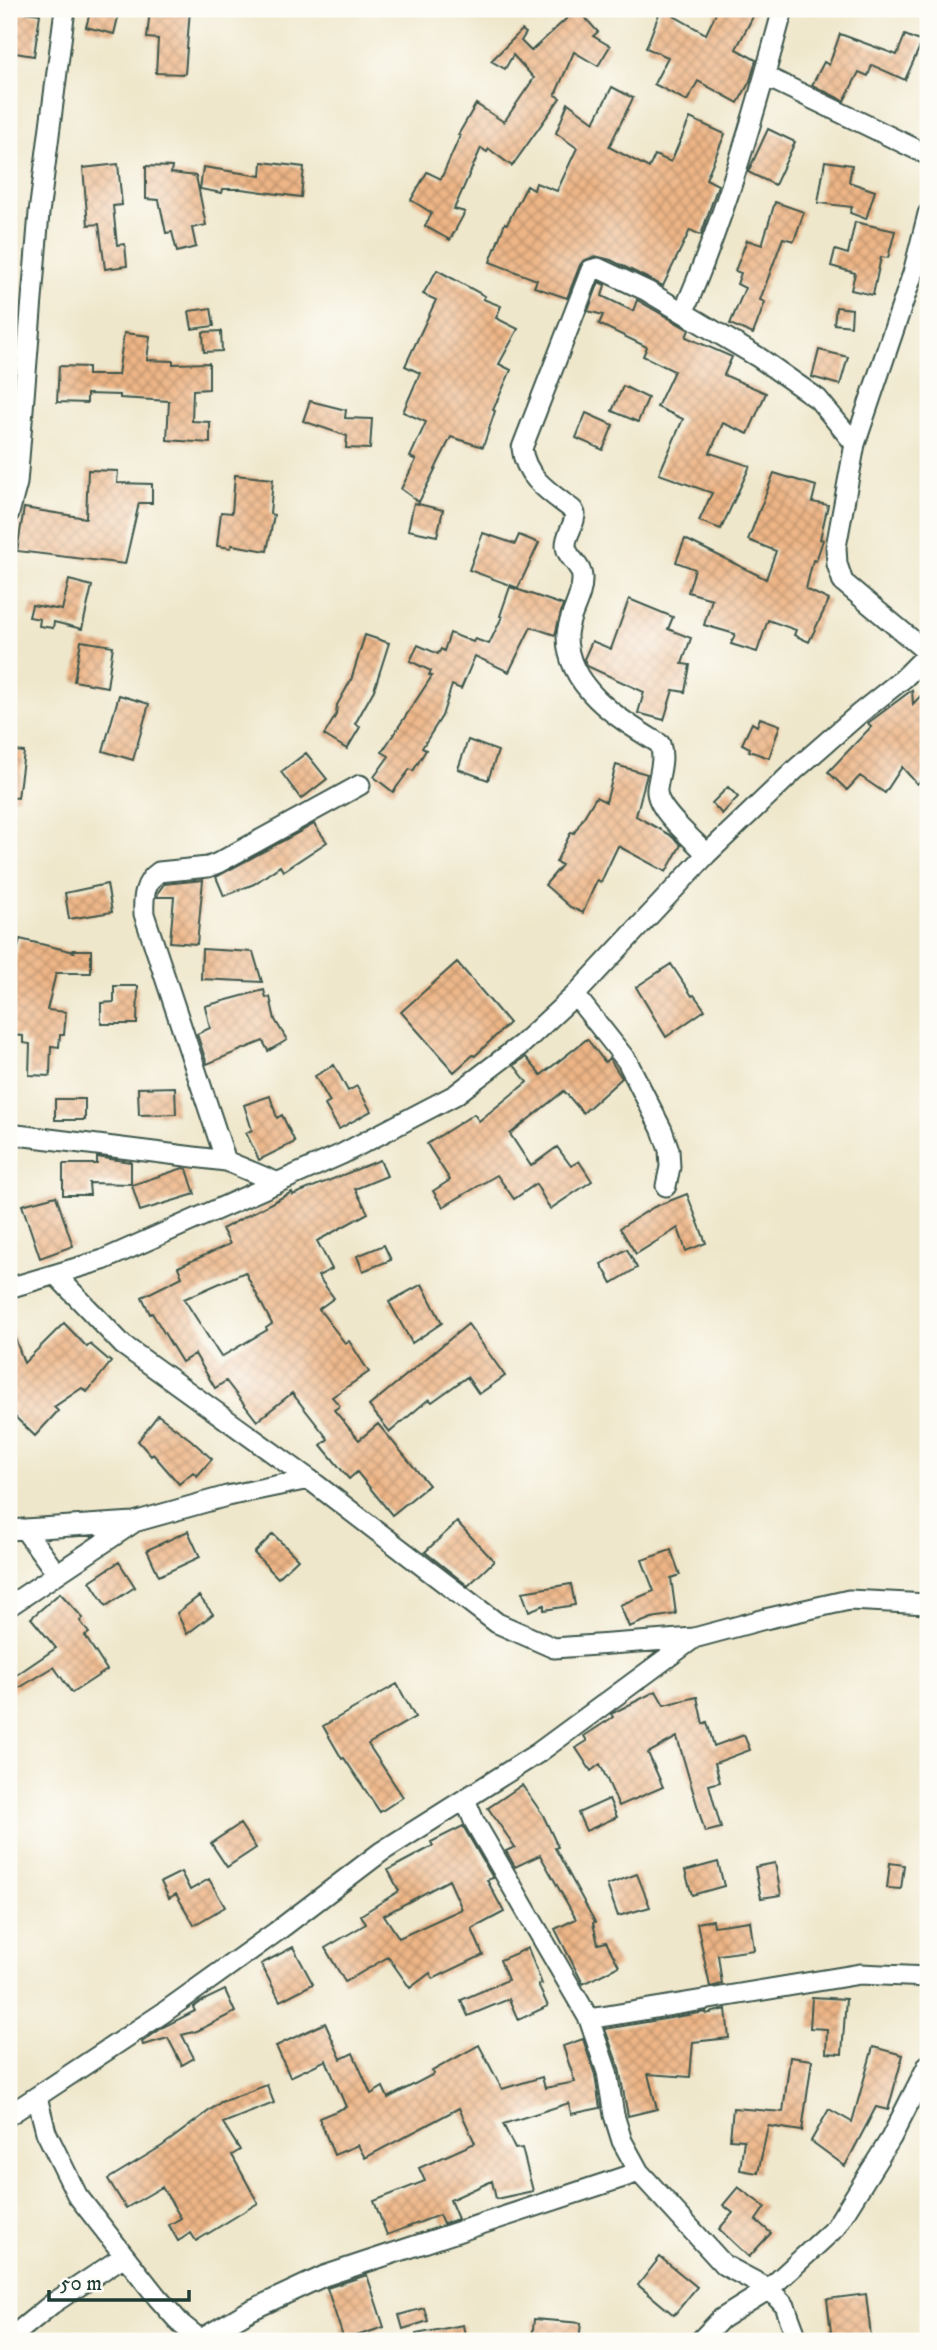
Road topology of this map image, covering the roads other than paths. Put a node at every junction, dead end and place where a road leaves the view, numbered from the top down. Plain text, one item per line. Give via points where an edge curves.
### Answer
1 (65, 9) edge
2 (783, 9) edge
3 (765, 76) junction
4 (928, 155) edge
5 (928, 214) edge
6 (684, 311) junction
7 (855, 444) junction
8 (9, 513) edge
9 (928, 654) edge
10 (360, 785) dead end
11 (707, 854) junction
12 (575, 995) junction
13 (9, 1134) edge
14 (226, 1161) junction
15 (276, 1182) junction
16 (666, 1186) dead end
17 (57, 1276) junction
18 (9, 1288) edge
19 (309, 1479) junction
20 (134, 1522) junction
21 (17, 1529) edge
22 (57, 1574) junction
23 (928, 1604) edge
24 (9, 1606) edge
25 (694, 1638) junction
26 (465, 1799) junction
27 (928, 1977) edge
28 (589, 2019) junction
29 (928, 2065) edge
30 (37, 2097) junction
31 (9, 2115) edge
32 (639, 2172) junction
33 (124, 2256) junction
34 (769, 2289) junction
35 (9, 2339) edge
36 (200, 2341) edge
37 (700, 2341) edge
38 (798, 2341) edge

1 - 8 street via 39,213 17,483
2 - 3 street
3 - 4 street
3 - 6 street via 710,250
5 - 7 street via 913,273
6 - 7 street via 818,400
6 - 11 street via 598,268 591,270 523,458 533,478 575,514 566,546 582,577 567,632 576,670 615,717 660,744 659,804
7 - 9 street via 836,547 843,582
9 - 11 street
10 - 14 street via 218,863 159,872 144,894 144,914
11 - 12 street
12 - 15 street via 522,1044 455,1095 342,1154
12 - 16 street via 627,1061 662,1130 669,1150
13 - 14 street
14 - 15 street
15 - 17 street
17 - 18 street
17 - 19 street via 123,1345
19 - 20 street
19 - 25 street via 497,1623 554,1648
20 - 21 street
20 - 22 street
21 - 22 street
22 - 24 street
23 - 25 street via 849,1600
25 - 26 street via 538,1752
26 - 28 street
26 - 30 street via 381,1852 265,1941
27 - 28 street via 860,1974
28 - 32 street via 607,2072 622,2141
29 - 34 street via 891,2138 835,2228
30 - 31 street
30 - 33 street via 46,2132 77,2195
32 - 34 street via 724,2265
32 - 36 street via 324,2276 248,2311
33 - 35 street
33 - 36 street
34 - 37 street via 721,2319
34 - 38 street via 785,2306

